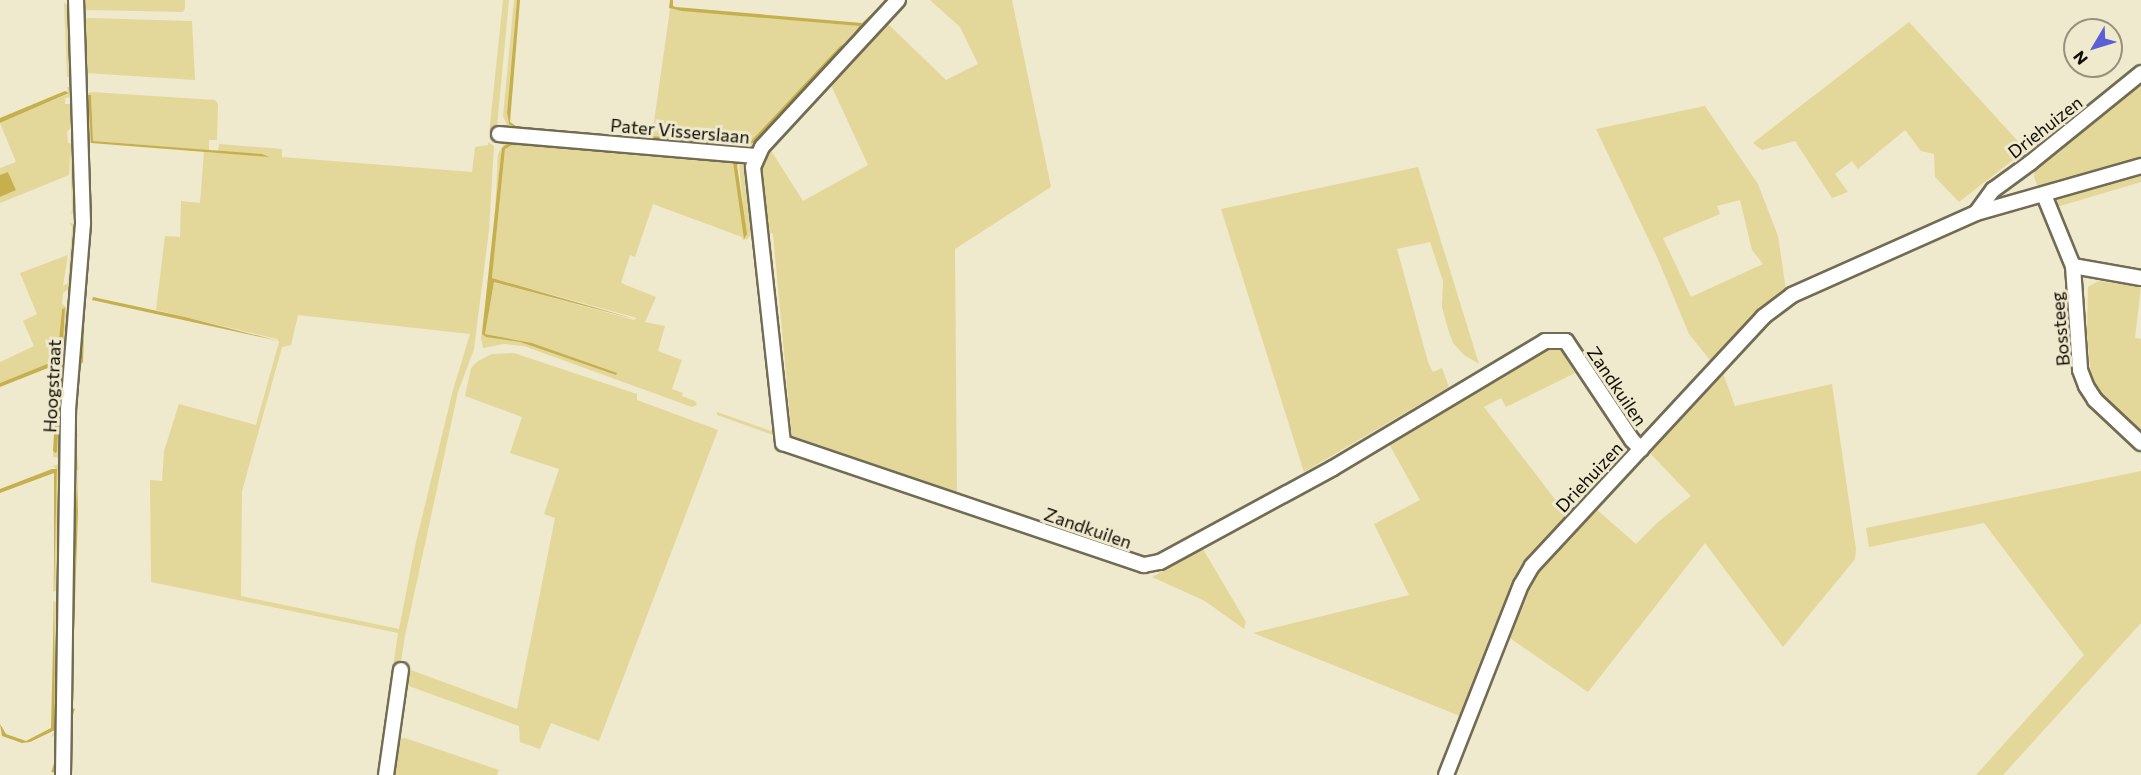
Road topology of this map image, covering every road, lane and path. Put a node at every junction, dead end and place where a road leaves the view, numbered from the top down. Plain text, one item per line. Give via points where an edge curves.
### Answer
1 (76, 0) edge
2 (898, 0) edge
3 (2141, 73) edge
4 (499, 134) dead end
5 (757, 156) junction
6 (2141, 166) edge
7 (2044, 195) junction
8 (1976, 213) junction
9 (2073, 266) junction
10 (2141, 278) edge
11 (2141, 443) edge
12 (1641, 449) junction
13 (401, 670) dead end
14 (63, 775) edge
15 (386, 775) edge
16 (1446, 775) edge

1 - 14 street, Hoogstraat via 83,213 68,410
2 - 5 street, Pater Visserslaan
3 - 8 street, Driehuizen via 1993,190
4 - 5 street, Pater Visserslaan
5 - 12 street, Zandkuilen via 753,180 783,443 1131,562 1160,562 1333,468 1545,341 1566,341
6 - 7 street, Driehuizen
7 - 8 street, Driehuizen
7 - 9 street, Bossteeg
8 - 12 street, Driehuizen via 1792,295 1764,317
9 - 10 street
9 - 11 street, Bossteeg via 2080,369 2086,386 2095,400
12 - 16 street, Driehuizen via 1532,566
13 - 15 street

